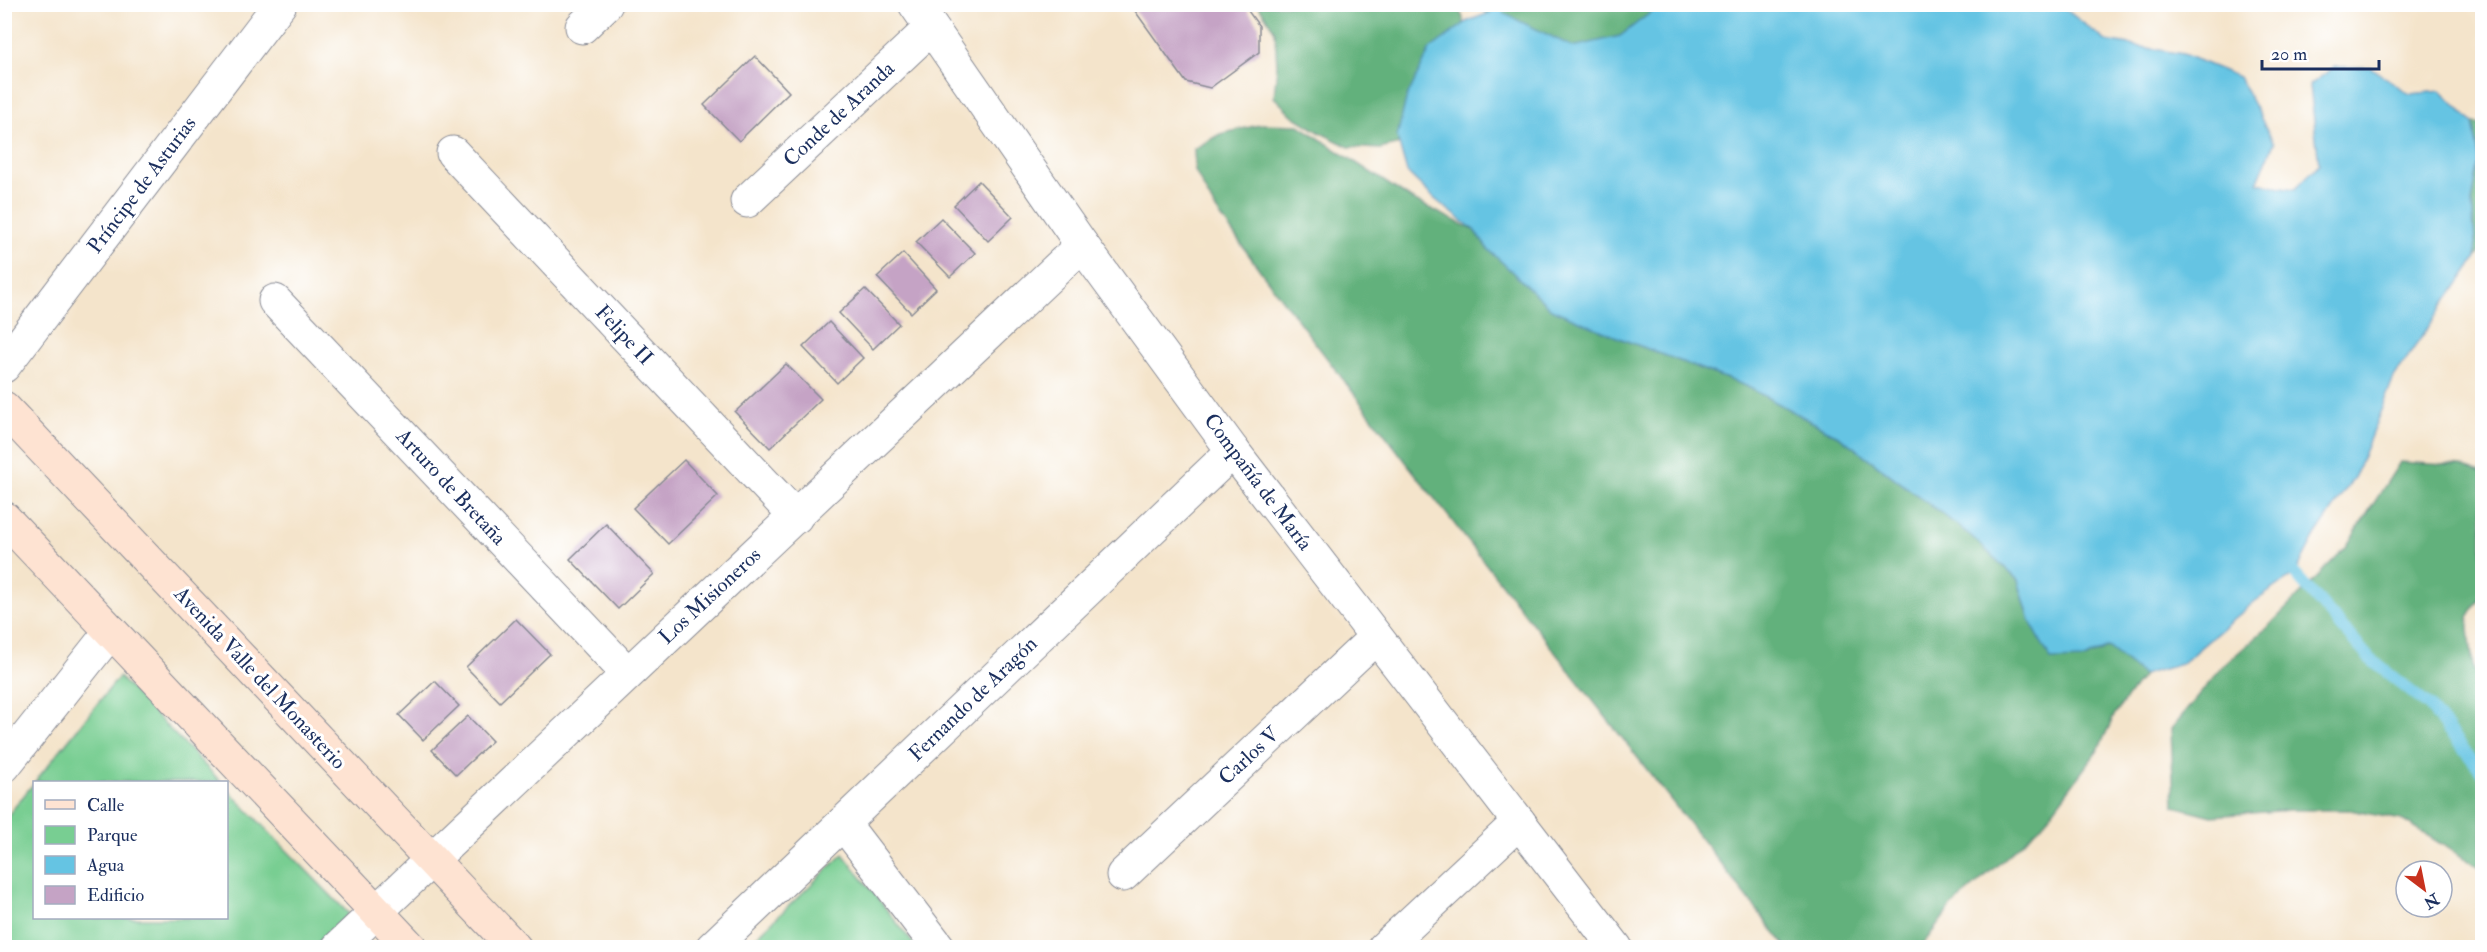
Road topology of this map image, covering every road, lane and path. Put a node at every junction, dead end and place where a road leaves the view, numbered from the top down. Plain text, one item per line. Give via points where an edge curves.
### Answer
1 (280, 4) edge
2 (606, 4) edge
3 (923, 16) edge
4 (582, 27) dead end
5 (453, 153) dead end
6 (747, 201) dead end
7 (1082, 245) junction
8 (275, 301) dead end
9 (4, 366) edge
10 (4, 408) edge
11 (1233, 451) junction
12 (796, 517) junction
13 (4, 518) edge
14 (111, 631) junction
15 (1376, 637) junction
16 (627, 673) junction
17 (4, 766) edge
18 (1519, 822) junction
19 (843, 823) junction
20 (432, 859) junction
21 (1123, 875) dead end
22 (376, 911) junction
23 (338, 948) edge
24 (411, 948) edge
25 (515, 948) edge
26 (712, 948) edge
27 (939, 948) edge
28 (1384, 948) edge
29 (1616, 948) edge

1 - 9 street, Príncipe de Asturias
2 - 4 street
3 - 6 street, Conde de Aranda
3 - 7 street, Compañía de María
5 - 12 street, Felipe II
7 - 11 street, Compañía de María
7 - 12 street, Los Misioneros
8 - 16 street, Arturo de Bretaña
10 - 20 street, Avenida Valle del Monasterio
11 - 15 street, Compañía de María
11 - 19 street, Fernando de Aragón
12 - 16 street, Los Misioneros
13 - 14 street
14 - 17 street
14 - 22 street
15 - 18 street, Compañía de María
15 - 21 street, Carlos V
16 - 20 street, Los Misioneros
18 - 28 street
18 - 29 street, Compañía de María
19 - 26 street, Fernando de Aragón
19 - 27 street
20 - 22 street, Los Misioneros
20 - 25 street, Avenida Valle del Monasterio
22 - 23 street, Los Misioneros
22 - 24 street

